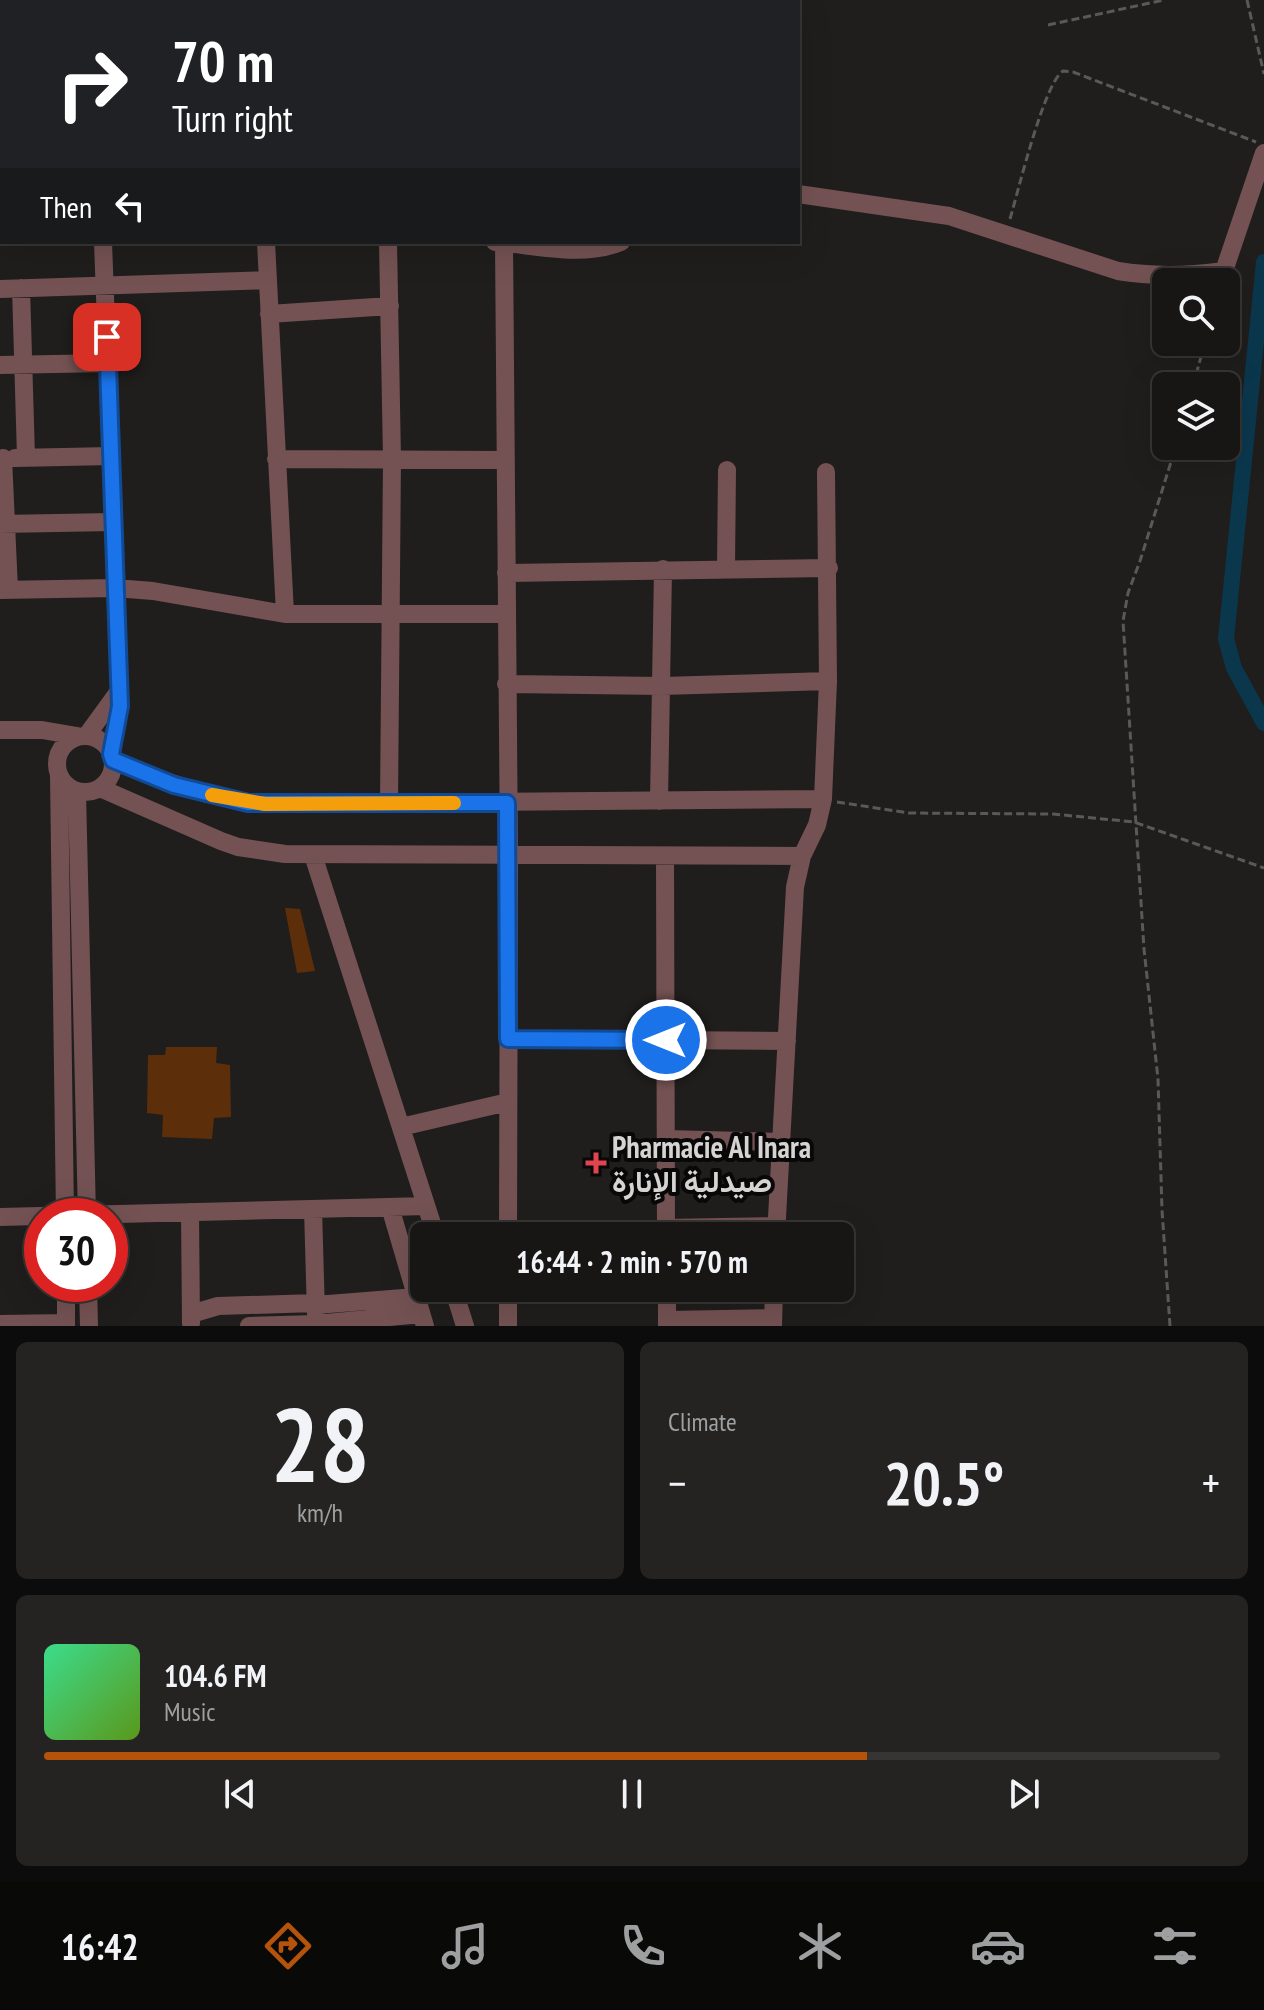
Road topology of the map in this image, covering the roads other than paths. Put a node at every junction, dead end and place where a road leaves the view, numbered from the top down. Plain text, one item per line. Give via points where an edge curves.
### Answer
1 (1264, 153) edge
2 (800, 194) edge
3 (103, 244) edge
4 (266, 244) edge
5 (388, 244) edge
6 (504, 244) edge
7 (529, 244) edge
8 (616, 244) edge
9 (268, 280) junction
10 (105, 285) junction
11 (21, 288) junction
12 (0, 289) edge
13 (390, 306) junction
14 (269, 314) junction
15 (108, 363) junction
16 (23, 364) junction
17 (0, 365) edge
18 (111, 456) junction
19 (26, 457) junction
20 (1, 458) edge
21 (276, 459) junction
22 (392, 459) junction
23 (504, 460) junction
24 (727, 470) dead end
25 (826, 472) dead end
26 (113, 522) junction
27 (3, 524) edge
28 (726, 568) junction
29 (829, 568) junction
30 (663, 569) junction
31 (506, 573) junction
32 (115, 588) junction
33 (4, 590) edge
34 (285, 614) junction
35 (505, 614) junction
36 (392, 615) junction
37 (828, 681) junction
38 (506, 684) junction
39 (662, 686) junction
40 (119, 691) junction
41 (31, 729) junction
42 (0, 730) edge
43 (82, 736) junction
44 (58, 752) junction
45 (112, 757) junction
46 (59, 776) junction
47 (100, 788) junction
48 (77, 792) junction
49 (823, 799) junction
50 (659, 801) junction
51 (507, 803) junction
52 (389, 804) junction
53 (313, 855) junction
54 (509, 855) junction
55 (802, 856) junction
56 (665, 857) junction
57 (508, 1039) junction
58 (666, 1040) junction
59 (787, 1041) junction
60 (508, 1102) junction
61 (401, 1127) junction
62 (666, 1139) junction
63 (781, 1142) junction
64 (65, 1198) edge
65 (87, 1198) edge
66 (426, 1206) junction
67 (390, 1207) junction
68 (313, 1209) junction
69 (190, 1212) junction
70 (128, 1214) edge
71 (0, 1217) edge
72 (24, 1217) edge
73 (432, 1222) edge
74 (508, 1222) edge
75 (666, 1222) edge
76 (777, 1222) edge
77 (66, 1302) edge
78 (88, 1302) edge
79 (457, 1302) edge
80 (508, 1302) edge
81 (667, 1302) edge
82 (774, 1302) edge
83 (421, 1312) edge
84 (316, 1314) edge
85 (191, 1320) edge
86 (773, 1322) edge
87 (667, 1323) edge
88 (0, 1324) edge
89 (66, 1325) edge
90 (89, 1326) edge
91 (249, 1326) edge
92 (465, 1326) edge
93 (508, 1326) edge

1 - 2 street via 1224,271 1164,277 1064,255 949,216
3 - 10 street
4 - 9 street
5 - 13 street
6 - 23 street
7 - 8 street via 593,249
9 - 10 street
9 - 14 street
10 - 11 street
10 - 15 street
11 - 12 street
11 - 16 street
13 - 14 street
13 - 22 street
14 - 21 street
15 - 16 street
15 - 18 street
16 - 17 street
16 - 19 street
18 - 19 street
18 - 26 street
19 - 20 street
20 - 27 street
21 - 22 street
21 - 34 street
22 - 23 street
22 - 36 street
23 - 31 street
24 - 28 street
25 - 29 street
26 - 27 street
26 - 32 street
27 - 33 street
28 - 29 street
28 - 30 street
29 - 37 street
30 - 31 street
30 - 39 street
31 - 35 street
32 - 33 street
32 - 34 street
32 - 40 street
34 - 36 street
35 - 36 street
35 - 38 street
36 - 52 street
37 - 39 street
37 - 49 street
38 - 39 street
38 - 51 street
39 - 50 street
40 - 43 street
40 - 45 street
41 - 42 street
41 - 43 street
41 - 44 street
43 - 44 street
43 - 45 street via 100,740
44 - 46 street
45 - 47 street via 111,776
45 - 52 street via 174,785 248,803
46 - 48 street
46 - 64 street
47 - 48 street
47 - 53 street via 238,847
48 - 65 street
49 - 50 street
49 - 55 street
50 - 51 street
51 - 52 street
51 - 54 street
53 - 54 street
53 - 61 street
54 - 56 street
54 - 57 street
55 - 56 street
55 - 59 street via 795,887
56 - 58 street
57 - 58 street
57 - 60 street
58 - 59 street
58 - 62 street
59 - 63 street
60 - 61 street
60 - 74 street
61 - 66 street
62 - 63 street
62 - 75 street
63 - 76 street
66 - 67 street
66 - 73 street
67 - 68 street
67 - 83 street
68 - 69 street
68 - 84 street
69 - 70 street
69 - 85 street
71 - 72 street
77 - 89 street
78 - 90 street
79 - 92 street
80 - 93 street
81 - 87 street
82 - 86 street
83 - 84 street
84 - 85 street via 218,1306
84 - 91 street
86 - 87 street
88 - 89 street

